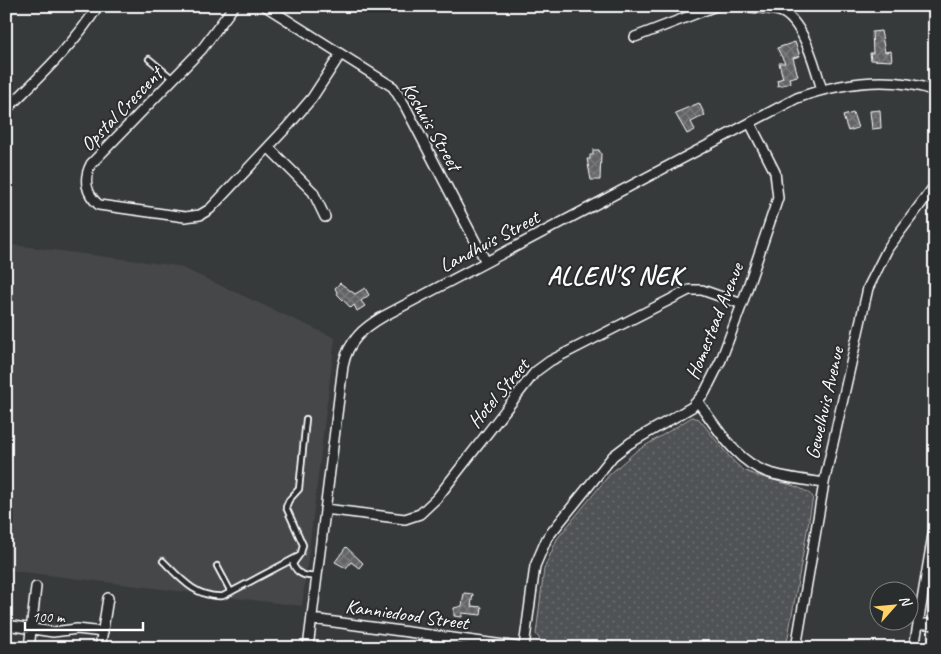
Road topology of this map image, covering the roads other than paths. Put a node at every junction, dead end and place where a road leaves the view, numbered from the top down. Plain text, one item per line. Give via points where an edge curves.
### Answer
1 (98, 6) edge
2 (234, 6) edge
3 (265, 6) edge
4 (716, 6) edge
5 (744, 6) edge
6 (635, 37) dead end
7 (340, 55) junction
8 (149, 59) dead end
9 (174, 79) junction
10 (822, 90) junction
11 (935, 91) edge
12 (6, 110) edge
13 (750, 123) junction
14 (269, 148) junction
15 (935, 185) edge
16 (325, 217) dead end
17 (486, 262) junction
18 (742, 304) junction
19 (698, 402) junction
20 (306, 418) dead end
21 (824, 483) junction
22 (325, 509) junction
23 (935, 523) edge
24 (298, 556) junction
25 (163, 561) dead end
26 (217, 566) dead end
27 (318, 577) junction
28 (36, 587) dead end
29 (231, 592) junction
30 (108, 598) dead end
31 (312, 619) junction
32 (918, 623) joint
33 (6, 625) edge
34 (935, 625) edge
35 (31, 629) junction
36 (102, 632) junction
37 (917, 632) edge
38 (29, 648) edge
39 (100, 648) edge
40 (308, 648) edge
41 (525, 648) edge
42 (796, 648) edge
43 (914, 648) edge

1 - 12 street via 62,54
2 - 9 street, Opstal Crescent via 202,49
3 - 7 street, Koshuis Street
4 - 6 street
5 - 10 street via 780,11 786,15 810,49
7 - 14 street, Opstal Crescent via 312,98
7 - 17 street, Koshuis Street via 393,87
8 - 9 lane
9 - 14 street, Opstal Crescent via 87,172 88,190 99,205 185,217 200,216
10 - 11 street, Landhuis Street via 875,83
10 - 13 street, Landhuis Street via 797,98
13 - 17 street, Landhuis Street
13 - 18 street, Homestead Avenue via 775,172 778,198
14 - 16 street via 314,192
15 - 21 street, Gewelhuis Avenue via 888,248 868,288
17 - 22 street, Landhuis Street via 369,325 353,340 343,366
18 - 19 street, Homestead Avenue via 716,371
18 - 22 street, Hotel Street via 702,290 689,290 550,362 535,372 437,498 417,516 405,519
19 - 21 street via 731,446 747,461 768,472
19 - 41 street, Homestead Avenue via 613,456 551,531 534,566
20 - 24 lane via 299,489 286,507 303,545
21 - 42 street, Gewelhuis Avenue
22 - 27 street, Landhuis Street
23 - 32 street
24 - 27 lane via 294,568 304,576
24 - 29 lane
25 - 29 lane via 183,582 201,594 215,596
26 - 29 lane
27 - 31 street, Landhuis Street
28 - 35 street
30 - 36 street
31 - 40 street, Landhuis Street
31 - 41 street, Kanniedood Street
32 - 34 street
33 - 35 street
35 - 36 street
35 - 38 street
36 - 39 street
37 - 43 street

